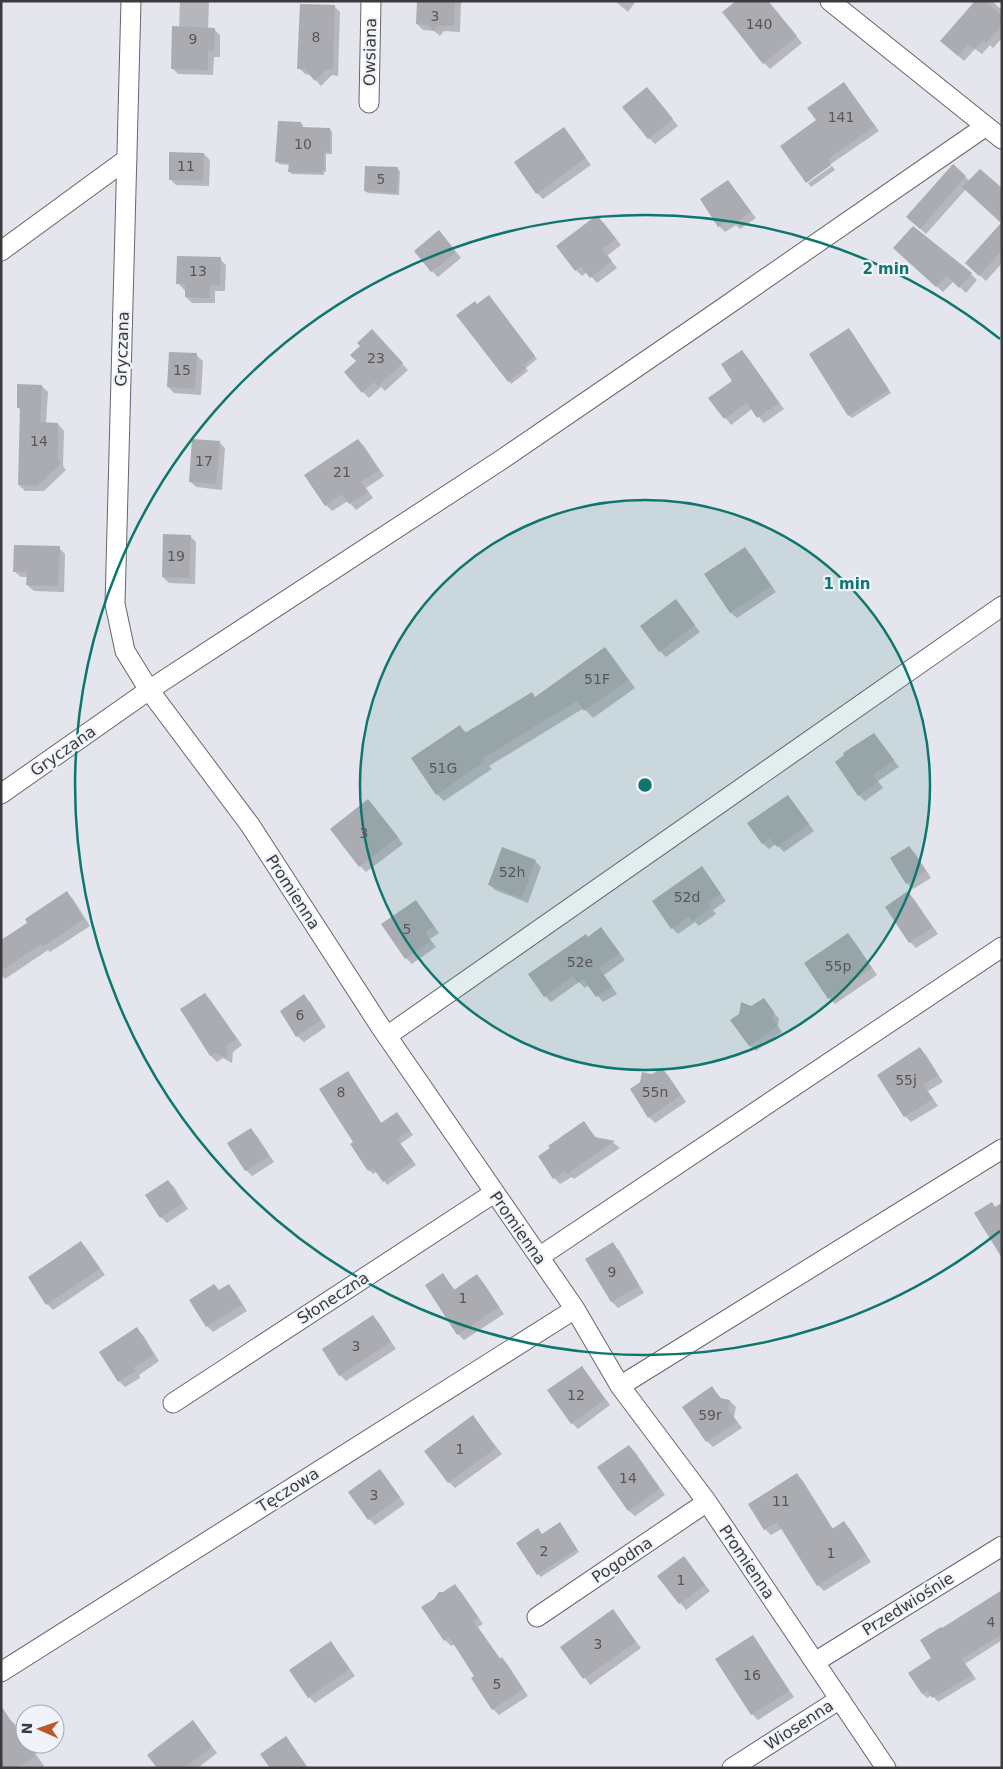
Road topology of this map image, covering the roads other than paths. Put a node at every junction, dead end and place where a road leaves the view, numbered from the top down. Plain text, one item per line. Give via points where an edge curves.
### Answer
1 (131, 1) edge
2 (371, 1) edge
3 (830, 1) edge
4 (369, 103) dead end
5 (986, 126) junction
6 (1002, 139) edge
7 (127, 159) junction
8 (1, 252) edge
9 (1002, 606) edge
10 (149, 690) junction
11 (1, 794) edge
12 (1002, 946) edge
13 (387, 1036) junction
14 (1002, 1149) edge
15 (494, 1193) junction
16 (539, 1257) junction
17 (575, 1309) junction
18 (620, 1386) junction
19 (173, 1403) dead end
20 (707, 1502) junction
21 (1002, 1546) edge
22 (537, 1617) dead end
23 (815, 1662) junction
24 (1, 1672) edge
25 (840, 1699) junction
26 (732, 1768) edge
27 (886, 1768) edge

1 - 7 street, Gryczana
2 - 4 street, Owsiana
3 - 5 street
5 - 6 street
5 - 10 street, Gryczana via 501,460
7 - 8 street
7 - 10 street, Gryczana via 115,604 125,651
9 - 13 street
10 - 11 street, Gryczana
10 - 13 street, Promienna via 250,825
12 - 16 street
13 - 15 street, Promienna
14 - 18 street
15 - 16 street, Promienna
15 - 19 street, Słoneczna
16 - 17 street, Promienna
17 - 18 street, Promienna
17 - 24 street, Tęczowa
18 - 20 street, Promienna
20 - 22 street, Pogodna
20 - 23 street, Promienna
21 - 23 street, Przedwiośnie
23 - 25 street, Promienna
25 - 26 street, Wiosenna
25 - 27 street, Promienna

